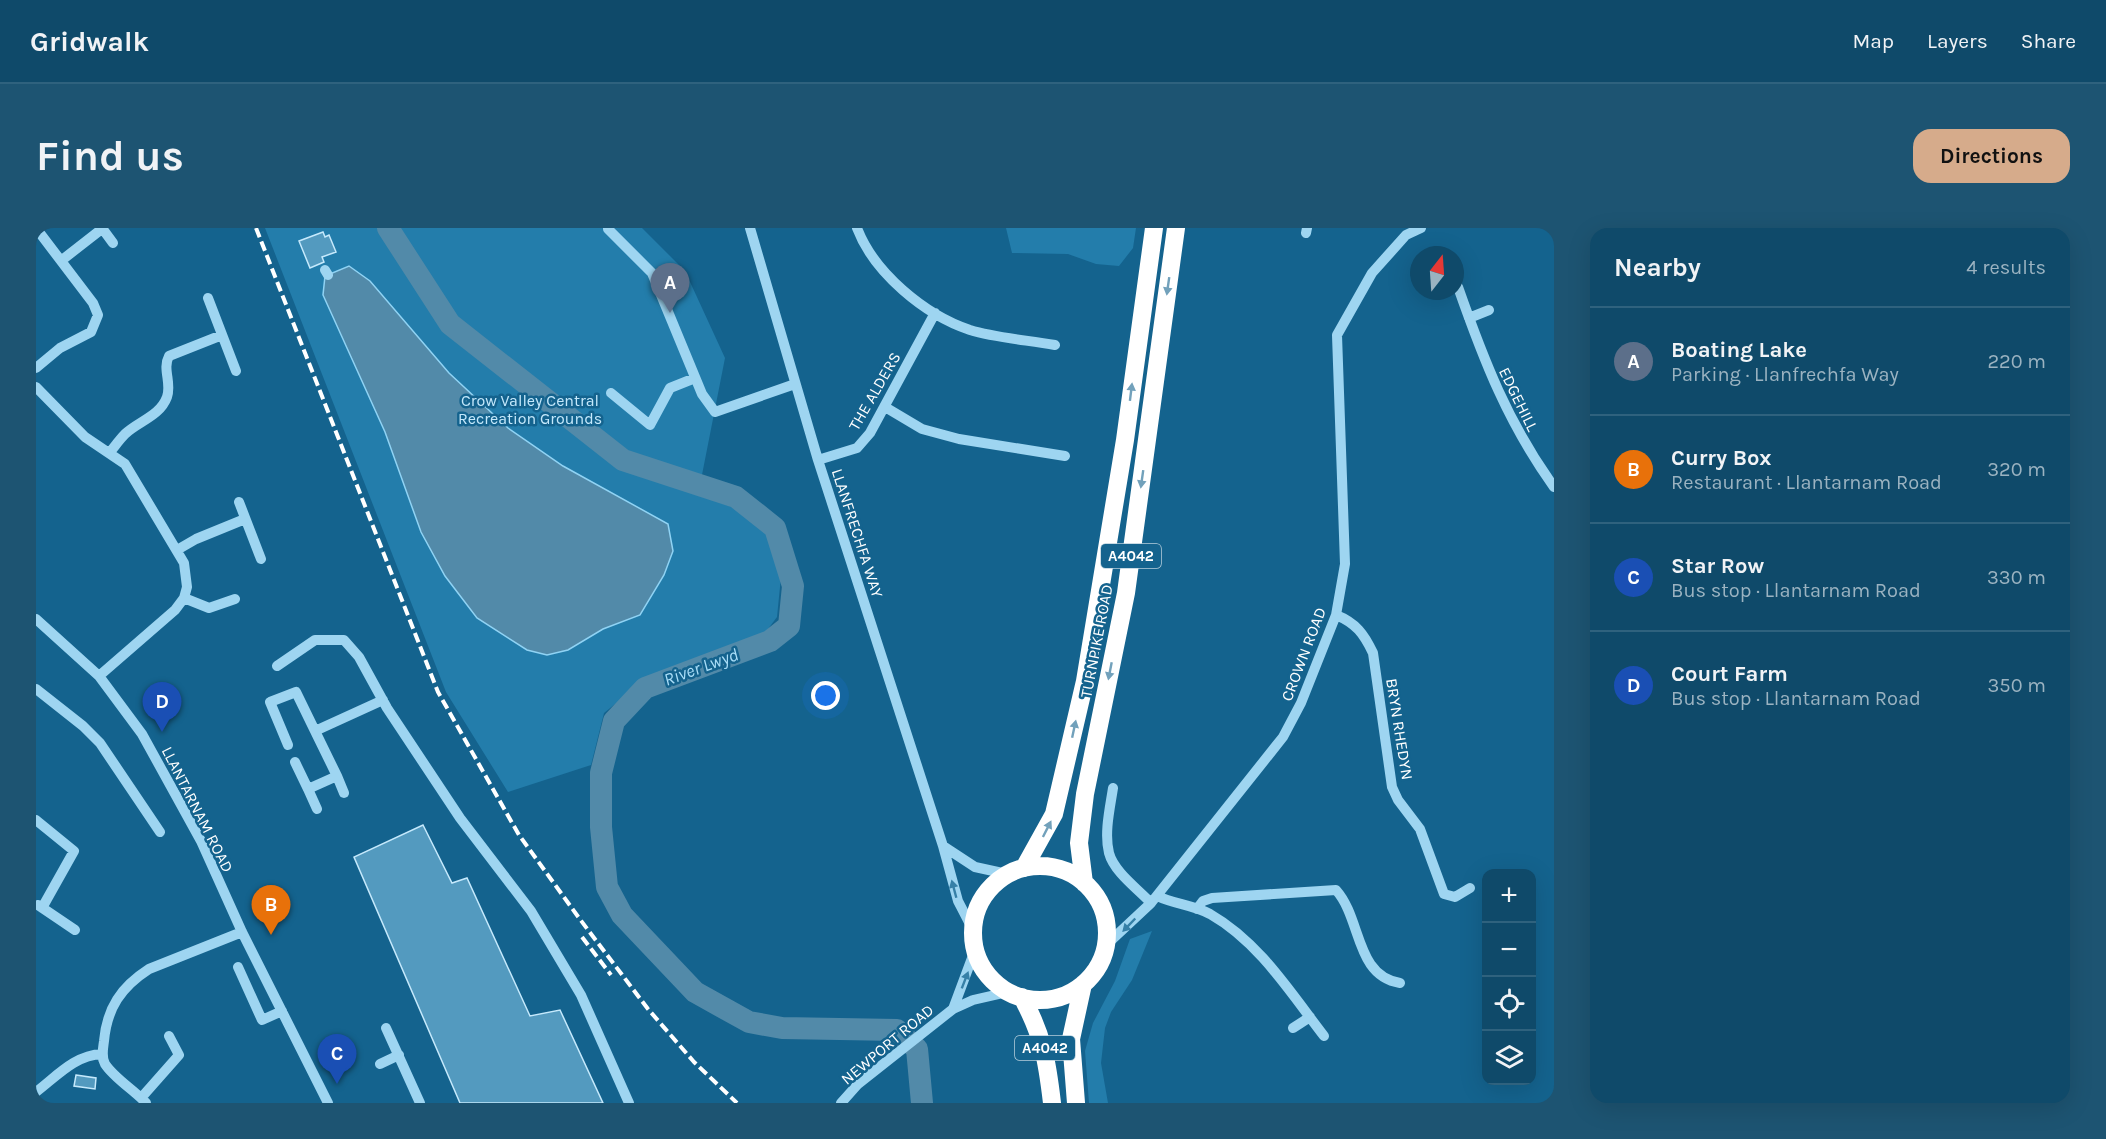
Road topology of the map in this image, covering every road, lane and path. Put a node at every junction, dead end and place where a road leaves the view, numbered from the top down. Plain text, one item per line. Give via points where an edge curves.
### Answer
1 (36, 228) edge
2 (103, 228) edge
3 (750, 228) edge
4 (857, 228) edge
5 (1154, 228) edge
6 (1176, 228) edge
7 (1421, 228) edge
8 (608, 229) edge
9 (113, 243) dead end
10 (62, 260) junction
11 (208, 298) dead end
12 (1463, 300) edge
13 (1489, 310) dead end
14 (935, 313) junction
15 (1469, 318) junction
16 (222, 335) junction
17 (1055, 345) dead end
18 (36, 368) edge
19 (236, 371) dead end
20 (695, 378) junction
21 (795, 384) junction
22 (36, 387) edge
23 (611, 393) dead end
24 (885, 407) junction
25 (110, 452) junction
26 (1065, 456) dead end
27 (818, 460) junction
28 (1554, 487) edge
29 (239, 502) dead end
30 (245, 519) junction
31 (177, 550) junction
32 (261, 559) dead end
33 (184, 598) junction
34 (235, 599) dead end
35 (1336, 615) junction
36 (36, 619) edge
37 (277, 666) dead end
38 (99, 676) junction
39 (36, 690) edge
40 (383, 700) junction
41 (315, 732) junction
42 (288, 745) dead end
43 (295, 762) dead end
44 (337, 776) junction
45 (1113, 788) dead end
46 (308, 789) junction
47 (344, 793) dead end
48 (317, 809) dead end
49 (36, 820) edge
50 (159, 832) dead end
51 (943, 846) junction
52 (1016, 871) junction
53 (1084, 883) junction
54 (1470, 888) dead end
55 (1154, 899) junction
56 (39, 906) edge
57 (1197, 909) junction
58 (75, 930) dead end
59 (973, 930) junction
60 (242, 932) junction
61 (1105, 946) junction
62 (975, 950) junction
63 (238, 967) dead end
64 (1400, 983) dead end
65 (1083, 984) junction
66 (1015, 995) junction
67 (953, 1009) junction
68 (282, 1011) junction
69 (1310, 1017) junction
70 (386, 1028) dead end
71 (1293, 1028) dead end
72 (169, 1036) dead end
73 (1324, 1036) dead end
74 (102, 1054) junction
75 (399, 1055) junction
76 (380, 1064) dead end
77 (36, 1092) edge
78 (143, 1100) edge
79 (328, 1103) edge
80 (420, 1103) edge
81 (629, 1103) edge
82 (841, 1103) edge
83 (1052, 1103) edge
84 (1076, 1103) edge

1 - 10 street
2 - 9 street
2 - 10 street
3 - 21 street, LLANFRECHFA WAY
4 - 14 street via 891,279
52 -> 5 highway, TURNPIKE ROAD / A4042 via 1054,814 1085,681 1125,440
6 -> 53 highway, TURNPIKE ROAD / A4042 via 1126,593 1085,794 1079,843
7 - 35 street, CROWN ROAD via 1406,236 1372,273 1337,335 1345,564
8 - 20 street via 652,273
10 - 18 street via 93,303 98,321 91,332 60,348
11 - 16 street
12 - 15 street, EDGEHILL
13 - 15 street
14 - 17 street via 972,331
14 - 24 street, THE ALDERS
15 - 28 street, EDGEHILL via 1488,371 1528,451
16 - 19 street
16 - 25 street via 169,356 169,391 164,403
20 - 21 street via 715,412
20 - 23 street via 670,388 650,425
21 - 27 street, LLANFRECHFA WAY
22 - 25 street via 85,437
24 - 26 street via 922,429
24 - 27 street, THE ALDERS via 857,448
25 - 31 street via 125,464
27 - 51 street, LLANFRECHFA WAY
29 - 30 street
30 - 31 street
30 - 32 street
31 - 33 street via 188,576
33 - 34 street via 209,608
33 - 38 street
35 - 54 street, BRYN RHEDYN via 1349,620 1364,635 1373,653 1392,787 1420,829 1444,894 1455,897
35 - 55 street, CROWN ROAD via 1283,737
36 - 38 street, LLANTARNAM ROAD
37 - 40 street via 315,640 344,640 359,657
38 - 60 street, LLANTARNAM ROAD via 142,734 201,841
39 - 50 street via 100,743
40 - 41 street
40 - 81 street via 460,818 531,911 581,995
41 - 42 street via 296,692 270,702
41 - 44 street
43 - 46 street
44 - 46 street
44 - 47 street
45 - 55 street via 1109,854 1116,866
46 - 48 street
49 - 56 street via 74,851
51 - 52 street via 975,867
59 -> 51 street, LLANFRECHFA WAY via 957,901
52 - 53 highway via 1056,868
52 - 59 highway via 996,882 983,897
53 - 61 highway via 1103,912
55 - 57 street
55 -> 61 street, CROWN ROAD
56 - 58 street
57 - 64 street via 1212,898 1336,890 1374,971 1385,980
57 - 69 street via 1209,913 1261,955
59 - 62 highway
60 - 68 street, LLANTARNAM ROAD
60 - 74 street via 138,976 108,1012
61 - 65 highway via 1093,973
62 - 66 highway via 987,975
67 -> 62 street, NEWPORT ROAD
63 - 68 street via 262,1020
65 - 66 highway via 1054,998
65 - 84 highway, A4042 via 1071,1039
66 - 67 street, NEWPORT ROAD via 973,1000
66 - 83 highway, A4042 via 1037,1024 1045,1047
67 - 82 street, NEWPORT ROAD via 858,1084
68 - 79 street, LLANTARNAM ROAD
69 - 71 street
69 - 73 street
70 - 75 street
72 - 78 street via 179,1055
74 - 77 street via 77,1060
74 - 78 street via 108,1067
75 - 76 street
75 - 80 street

